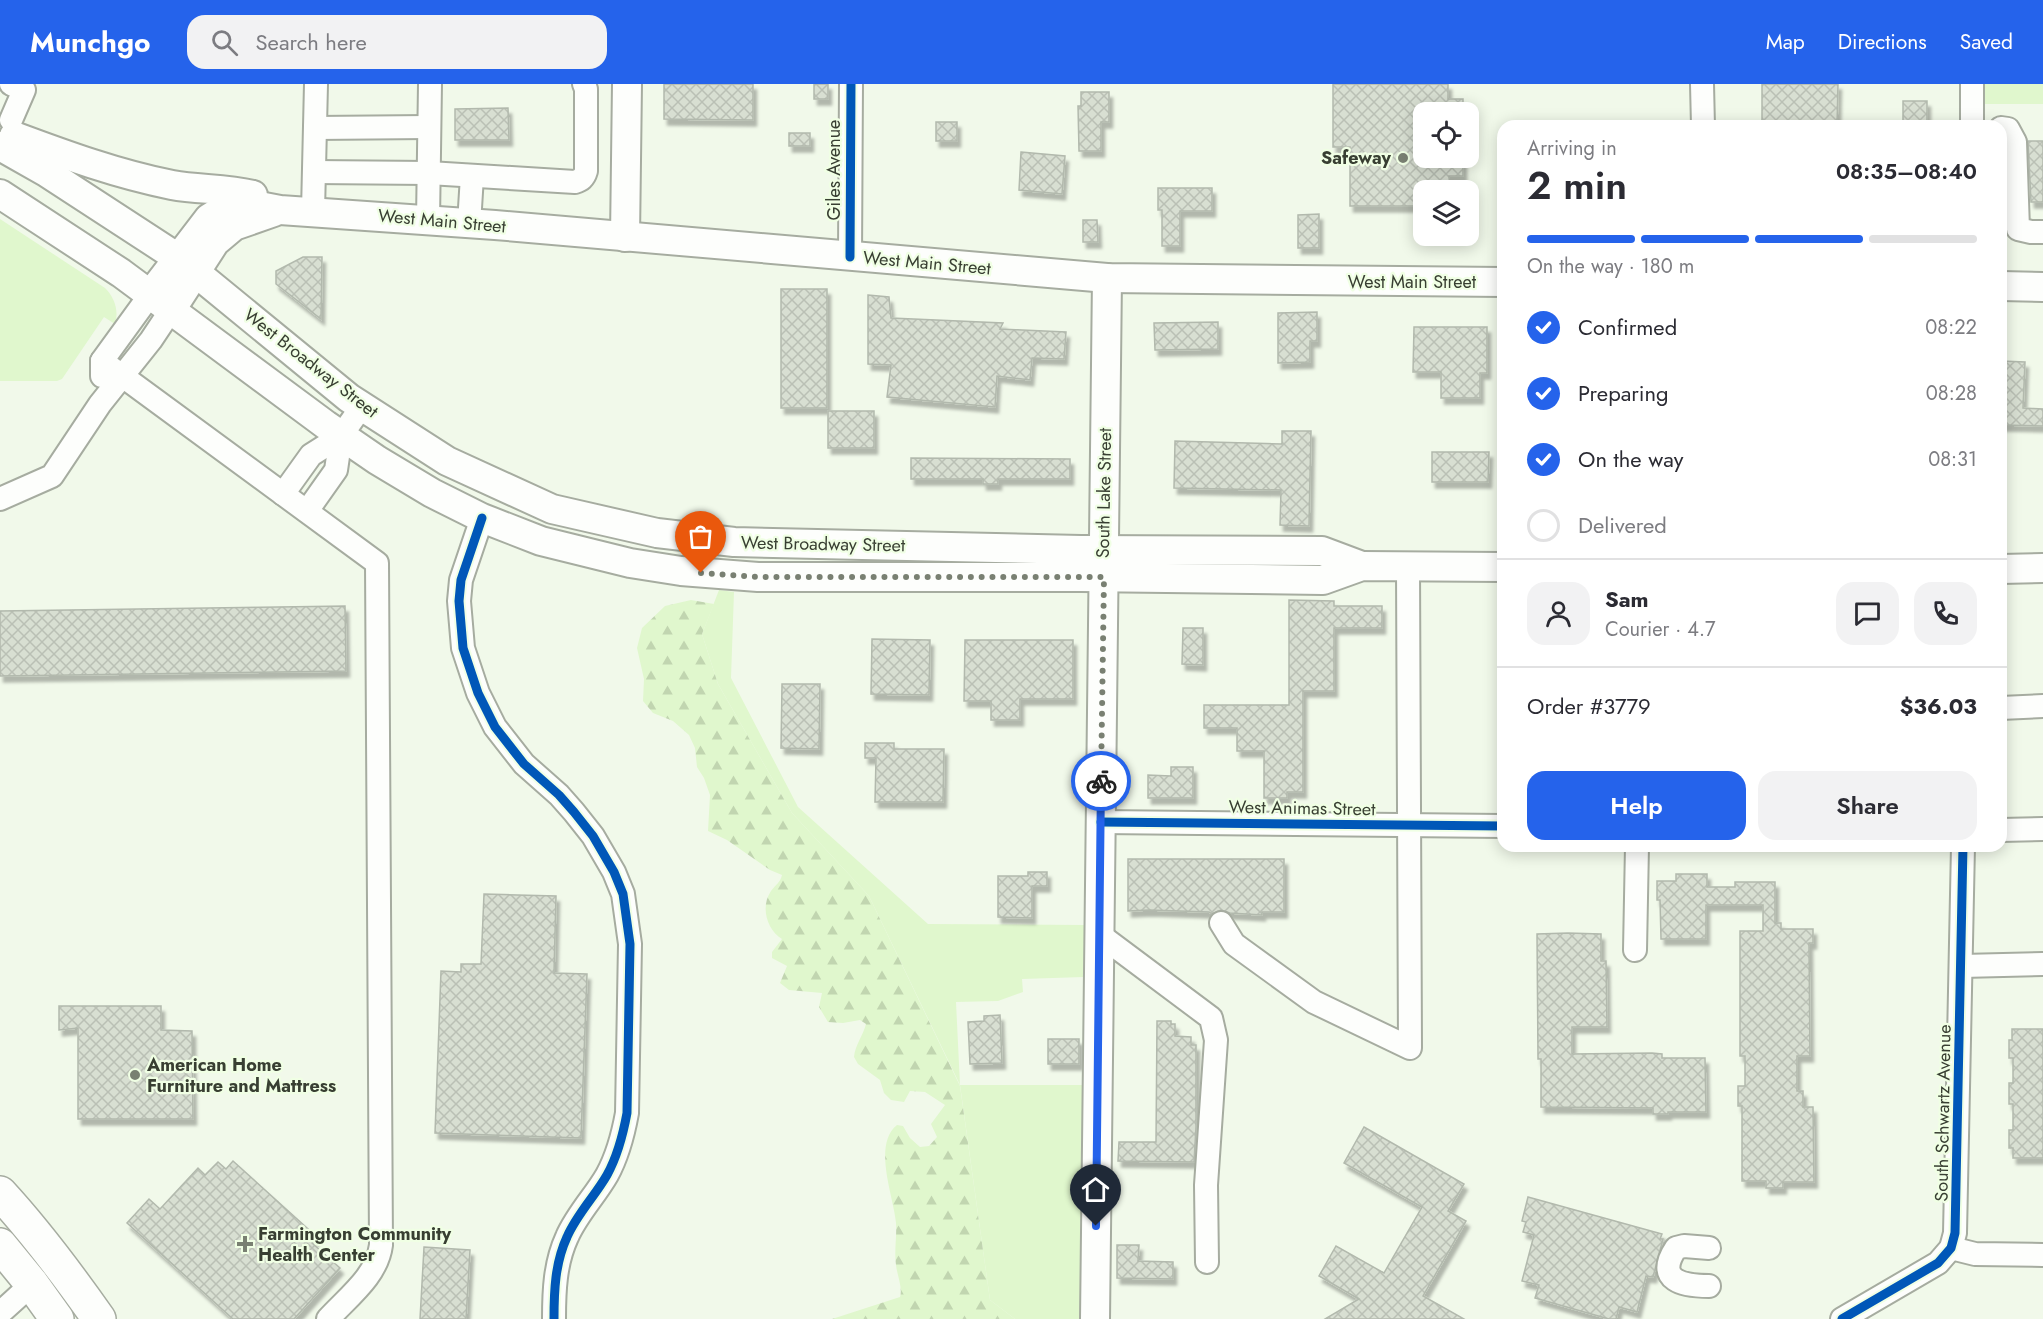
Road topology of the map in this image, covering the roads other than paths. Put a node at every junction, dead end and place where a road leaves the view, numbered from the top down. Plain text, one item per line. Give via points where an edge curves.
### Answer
1 (11, 84) edge
2 (316, 84) edge
3 (430, 84) edge
4 (584, 84) edge
5 (627, 84) edge
6 (851, 84) edge
7 (1702, 84) edge
8 (1972, 84) edge
9 (1703, 120) edge
10 (1972, 120) edge
11 (429, 127) junction
12 (315, 128) junction
13 (2007, 129) edge
14 (4, 132) edge
15 (314, 172) junction
16 (429, 173) junction
17 (472, 176) junction
18 (0, 194) edge
19 (313, 211) junction
20 (428, 220) junction
21 (469, 224) junction
22 (2043, 232) edge
23 (625, 237) junction
24 (850, 256) junction
25 (187, 265) junction
26 (1107, 278) junction
27 (1497, 282) edge
28 (2007, 286) edge
29 (2043, 287) edge
30 (161, 302) junction
31 (102, 361) junction
32 (122, 375) junction
33 (100, 404) junction
34 (362, 406) junction
35 (341, 436) junction
36 (283, 494) junction
37 (0, 500) edge
38 (316, 517) junction
39 (482, 518) junction
40 (1103, 563) junction
41 (1408, 567) junction
42 (1497, 567) edge
43 (2043, 568) edge
44 (2007, 569) edge
45 (2043, 706) edge
46 (2007, 708) edge
47 (1101, 822) junction
48 (1411, 825) junction
49 (1497, 826) edge
50 (2007, 830) edge
51 (2043, 830) edge
52 (1637, 852) edge
53 (1964, 852) edge
54 (1221, 923) dead end
55 (1100, 935) junction
56 (1635, 950) dead end
57 (2043, 964) edge
58 (1962, 966) junction
59 (0, 1193) edge
60 (0, 1245) edge
61 (1709, 1248) dead end
62 (1951, 1248) junction
63 (2043, 1255) edge
64 (1207, 1262) dead end
65 (70, 1277) junction
66 (32, 1284) junction
67 (1709, 1286) dead end
68 (0, 1313) edge
69 (57, 1319) edge
70 (99, 1319) edge
71 (106, 1319) edge
72 (328, 1319) edge
73 (554, 1319) edge
74 (1095, 1319) edge
75 (1842, 1319) edge

1 - 14 street via 24,90
2 - 12 street
3 - 11 street
4 - 17 street via 586,171 580,181
5 - 23 main road
6 - 24 street, Giles Avenue
7 - 9 street
8 - 10 street
11 - 12 street
11 - 16 street
12 - 15 street
13 - 22 street via 2015,142 2018,229
14 - 19 main road via 124,173 173,185 238,191
14 - 25 main road, West Broadway Street via 46,172
15 - 16 street
15 - 19 street
16 - 17 street
16 - 20 street
17 - 21 street
18 - 30 main road, West Broadway Street
19 - 20 main road, West Main Street
19 - 25 main road, West Main Street via 280,210 243,222
20 - 21 main road, West Main Street
21 - 23 main road, West Main Street
23 - 24 main road, West Main Street
24 - 26 main road, West Main Street
25 - 30 main road, West Main Street
25 - 34 main road, West Broadway Street
26 - 27 main road, West Main Street
26 - 40 main road, South Lake Street
28 - 29 main road
30 - 31 street
30 - 32 street via 151,340
30 - 35 main road, West Broadway Street
31 - 32 street
31 - 33 street
32 - 33 street
32 - 36 street
33 - 37 street via 52,476
34 - 35 street
34 - 40 main road, West Broadway Street via 447,461 552,510 657,533 768,544
35 - 36 street via 311,455
35 - 38 street via 336,470
35 - 39 main road, West Broadway Street via 432,493
36 - 38 street
38 - 72 street via 377,563 380,1257 364,1281
39 - 40 main road, West Broadway Street via 541,541 596,555 711,574 758,577
39 - 73 street via 461,580 460,622 470,671 495,727 509,747 559,795 593,836 623,894 630,944 627,1113 623,1138 607,1177 585,1204 567,1236 555,1280
40 - 41 main road, West Broadway Street via 1323,580 1362,566
40 - 47 main road, South Lake Street
41 - 42 main road, West Broadway Street
41 - 48 street
43 - 44 main road
45 - 46 street
47 - 48 street, West Animas Street
47 - 55 main road, South Lake Street
48 - 49 street, West Animas Street
48 - 54 street via 1410,1048 1314,1002 1234,944
50 - 51 street
52 - 56 street
53 - 58 street, South Schwartz Avenue
55 - 64 street via 1210,1018 1216,1040 1206,1185
55 - 74 main road, South Lake Street
57 - 58 street
58 - 62 street, South Schwartz Avenue via 1957,1209
59 - 65 highway
60 - 66 highway
61 - 67 street via 1676,1248 1669,1269 1671,1277 1680,1284
62 - 63 street via 1975,1254
62 - 75 street via 1938,1263
65 - 70 highway
65 - 71 highway
66 - 68 street
66 - 69 highway

